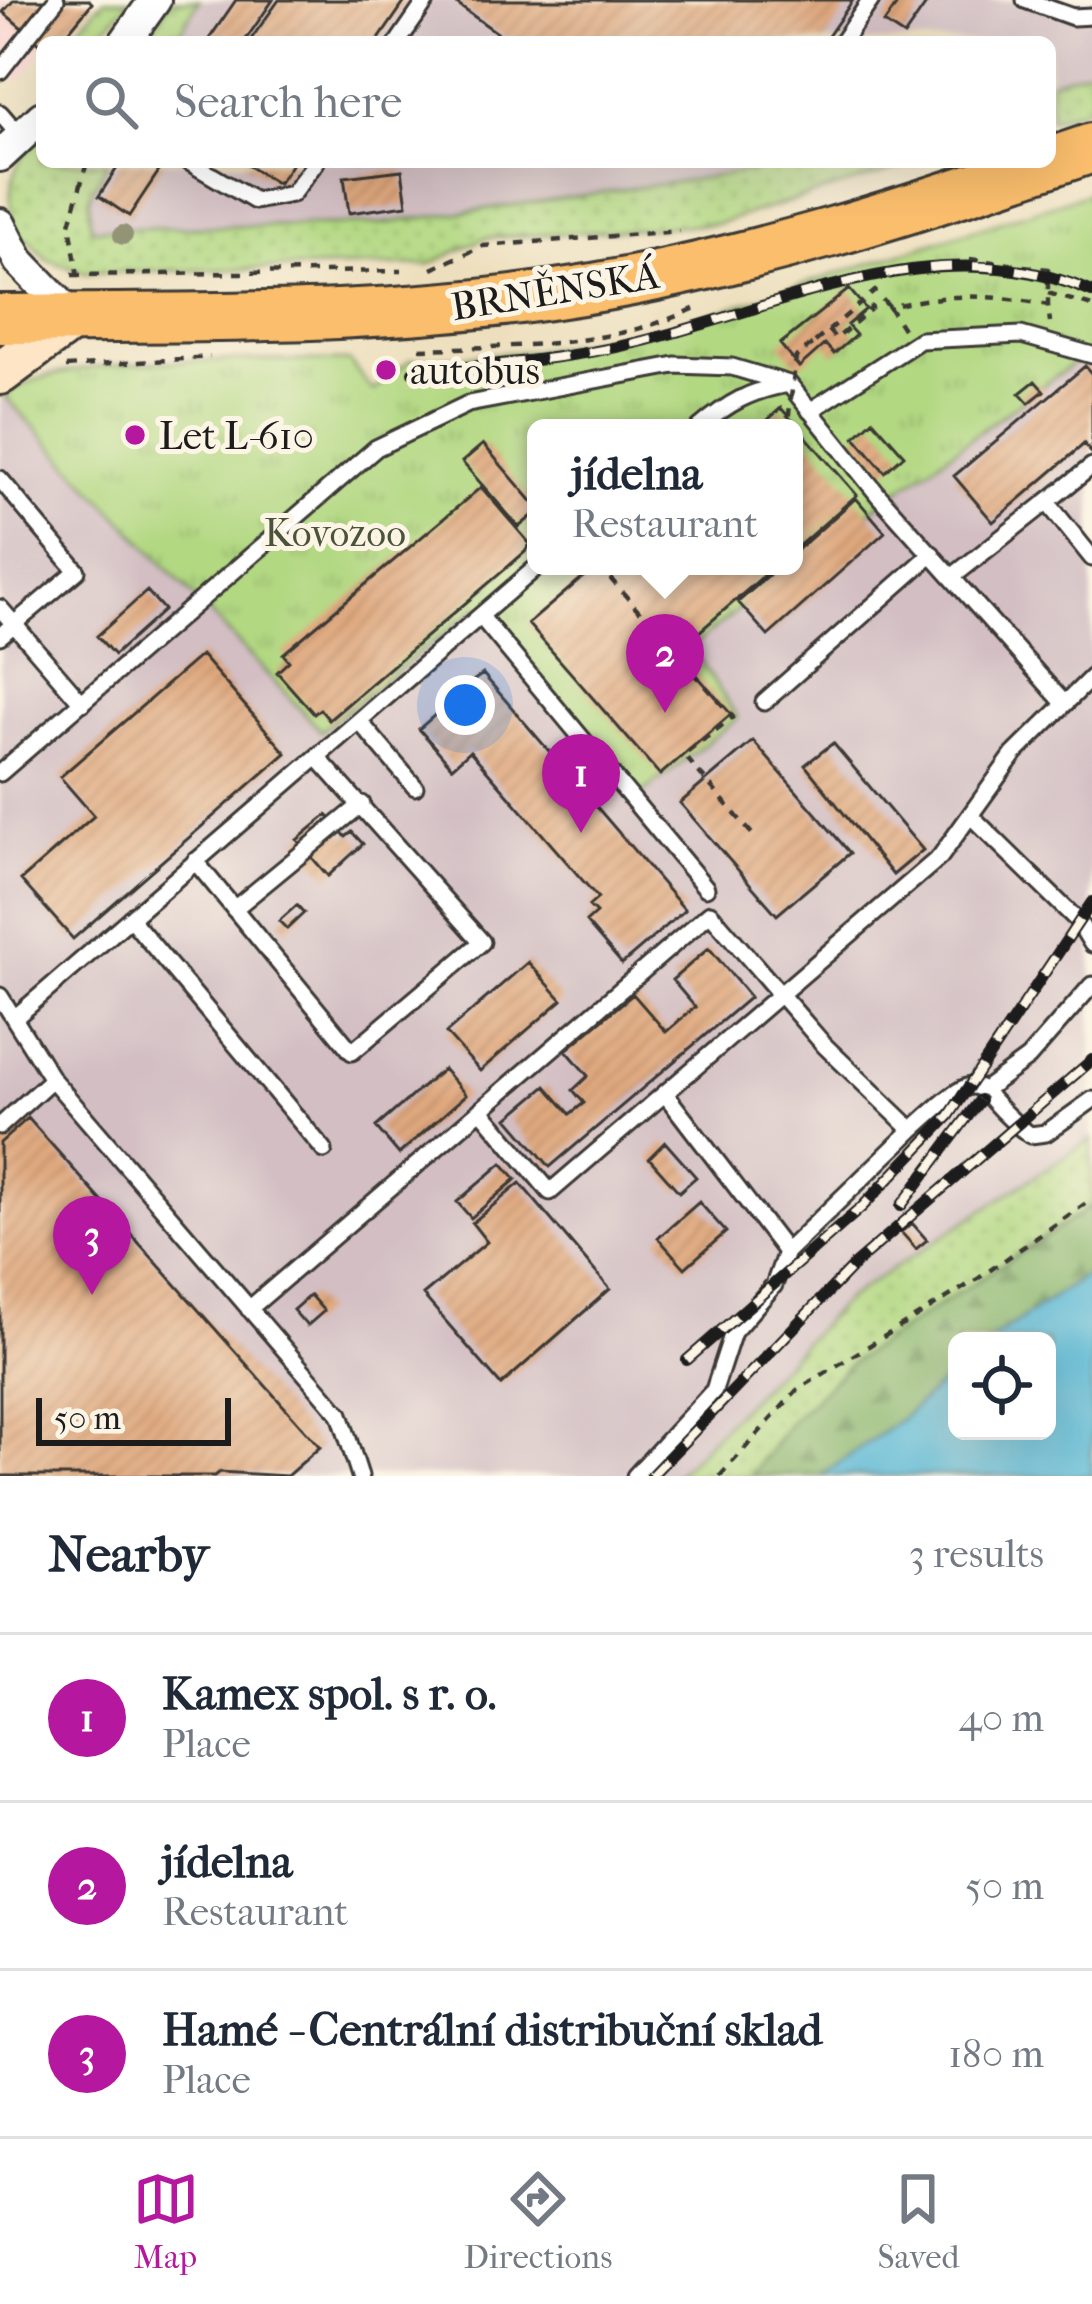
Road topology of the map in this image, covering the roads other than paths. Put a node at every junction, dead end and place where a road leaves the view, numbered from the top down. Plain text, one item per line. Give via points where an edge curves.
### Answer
1 (56, 0) edge
2 (154, 0) edge
3 (427, 0) edge
4 (871, 0) edge
5 (1024, 0) edge
6 (1092, 16) edge
7 (129, 36) edge
8 (402, 36) edge
9 (846, 36) edge
10 (2, 62) edge
11 (1092, 148) edge
12 (1056, 160) edge
13 (198, 168) edge
14 (312, 168) edge
15 (1031, 168) edge
16 (0, 224) edge
17 (74, 318) junction
18 (0, 320) edge
19 (1092, 355) edge
20 (0, 374) edge
21 (789, 384) junction
22 (810, 411) junction
23 (709, 419) edge
24 (1092, 466) edge
25 (0, 479) edge
26 (1047, 502) junction
27 (932, 554) junction
28 (1092, 558) edge
29 (528, 575) edge
30 (952, 577) junction
31 (0, 608) edge
32 (482, 618) junction
33 (14, 625) junction
34 (0, 637) edge
35 (1092, 677) edge
36 (764, 702) dead end
37 (1063, 702) junction
38 (82, 703) junction
39 (358, 721) junction
40 (317, 757) junction
41 (0, 773) edge
42 (415, 787) dead end
43 (362, 804) junction
44 (971, 816) junction
45 (195, 862) junction
46 (706, 889) dead end
47 (234, 909) junction
48 (130, 918) junction
49 (1092, 944) edge
50 (1092, 986) edge
51 (0, 996) edge
52 (782, 997) junction
53 (17, 1016) junction
54 (52, 1079) junction
55 (987, 1088) junction
56 (665, 1095) junction
57 (1092, 1100) edge
58 (481, 1110) junction
59 (0, 1126) edge
60 (912, 1130) junction
61 (324, 1150) dead end
62 (786, 1252) junction
63 (249, 1309) junction
64 (360, 1476) edge
65 (635, 1476) edge

1 - 10 lane
2 - 7 street
3 - 8 lane
4 - 9 lane
5 - 6 lane
11 - 12 main road, BRNĚNSKÁ
13 - 14 lane via 256,201 292,194
15 - 17 main road, BRNĚNSKÁ via 874,220 555,295 407,310
16 - 17 street via 19,260
17 - 18 main road, BRNĚNSKÁ
17 - 20 main road
19 - 22 lane via 1015,334 913,344
21 - 22 lane
21 - 23 lane via 757,389
21 - 38 lane via 732,367 675,365 468,404 376,448
22 - 27 lane
24 - 26 lane
25 - 33 lane via 77,571
26 - 28 lane
26 - 30 lane
27 - 30 lane
27 - 36 lane
29 - 32 lane
30 - 37 lane
31 - 33 lane
32 - 39 lane
32 - 46 lane
33 - 34 lane
33 - 38 lane
35 - 37 lane
37 - 44 lane via 984,790
38 - 41 lane
39 - 40 lane
39 - 42 lane
40 - 43 lane
40 - 45 lane
43 - 47 lane
43 - 47 lane via 482,942 352,1052
44 - 49 lane
44 - 52 lane via 940,857
45 - 47 lane
45 - 48 lane
48 - 53 lane
48 - 61 lane
50 - 55 lane via 1028,1058
51 - 53 lane
52 - 56 lane
52 - 58 lane via 710,913
52 - 60 lane
53 - 54 lane
54 - 59 lane
54 - 63 lane
55 - 57 lane via 1030,1136
55 - 60 lane via 956,1091
56 - 58 lane via 550,1192
56 - 62 lane
58 - 63 lane
60 - 62 lane
62 - 65 lane via 774,1286 733,1332 714,1390
63 - 64 lane via 340,1414

